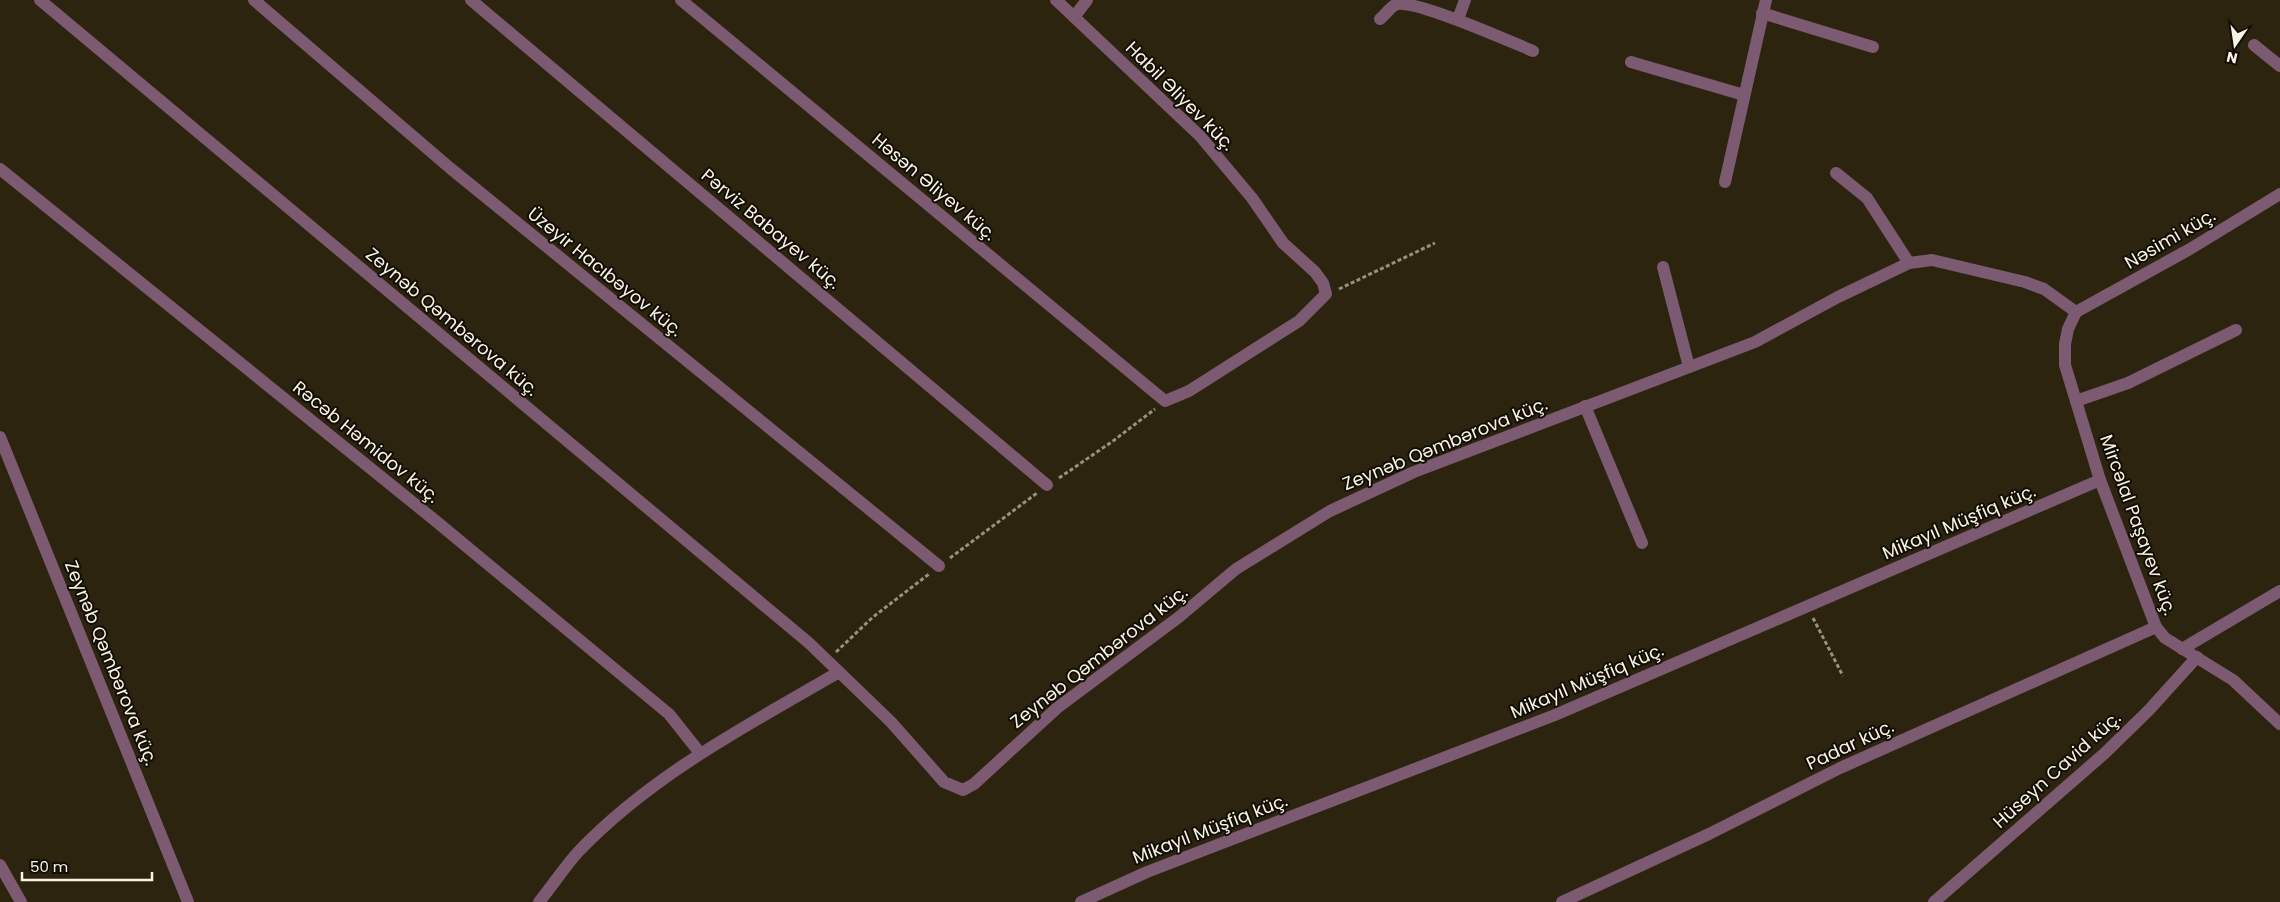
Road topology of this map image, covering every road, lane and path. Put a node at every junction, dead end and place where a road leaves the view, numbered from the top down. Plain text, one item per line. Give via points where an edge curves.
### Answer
1 (40, 0) edge
2 (254, 0) edge
3 (471, 0) edge
4 (681, 0) edge
5 (1056, 0) edge
6 (1087, 0) edge
7 (1465, 0) edge
8 (1766, 0) edge
9 (1762, 13) junction
10 (1074, 17) junction
11 (1380, 19) dead end
12 (1458, 19) junction
13 (2254, 44) dead end
14 (1873, 48) dead end
15 (1533, 50) dead end
16 (1631, 62) dead end
17 (2280, 66) edge
18 (1744, 95) junction
19 (0, 170) edge
20 (1836, 173) dead end
21 (1725, 182) dead end
22 (2280, 194) edge
23 (1435, 243) dead end
24 (1908, 263) junction
25 (1663, 267) dead end
26 (1326, 294) junction
27 (2076, 312) junction
28 (2236, 330) dead end
29 (1689, 367) junction
30 (1165, 400) junction
31 (2076, 401) junction
32 (1585, 406) junction
33 (0, 437) edge
34 (2100, 480) junction
35 (1048, 486) junction
36 (1642, 543) dead end
37 (938, 566) junction
38 (2280, 591) edge
39 (1808, 606) junction
40 (2156, 627) junction
41 (2182, 649) junction
42 (2197, 657) junction
43 (827, 661) junction
44 (839, 672) junction
45 (1843, 676) dead end
46 (2280, 724) edge
47 (700, 753) junction
48 (0, 865) edge
49 (21, 902) edge
50 (188, 902) edge
51 (539, 902) edge
52 (1081, 902) edge
53 (1562, 902) edge
54 (1934, 902) edge

1 - 43 street, Zeynəb Qəmbərova küç.
2 - 37 street, Üzeyir Hacıbəyov küç. via 450,168
3 - 35 street, Pərviz Babayev küç.
4 - 30 street, Həsən Əliyev küç.
5 - 10 street, Habil Əliyev küç.
6 - 10 street
7 - 12 street
8 - 9 street
9 - 14 street
9 - 18 street
10 - 26 street, Habil Əliyev küç. via 1200,136 1252,198 1284,243 1315,272
11 - 12 street via 1397,4 1411,2
12 - 15 street
13 - 17 street
16 - 18 street
18 - 21 street
19 - 47 street, Rəcəb Həmidov küç. via 670,714
20 - 24 street via 1867,198
22 - 27 street, Nəsimi küç. via 2190,249
23 - 26 path
24 - 27 street, Zeynəb Qəmbərova küç. via 1932,260 2025,282 2044,289
24 - 29 street, Zeynəb Qəmbərova küç. via 1755,342
25 - 29 street
26 - 30 street via 1299,321 1189,390
27 - 31 street, Mircəlal Paşayev küç. via 2068,329 2065,365
28 - 31 street via 2128,383
29 - 32 street, Zeynəb Qəmbərova küç.
30 - 35 path via 1114,441
31 - 34 street, Mircəlal Paşayev küç.
32 - 36 street
32 - 44 street, Zeynəb Qəmbərova küç. via 1414,472 1330,511 1262,551 1057,708 974,784 963,790 944,782 891,722
33 - 50 street, Zeynəb Qəmbərova küç.
34 - 39 street, Mikayıl Müşfiq küç.
34 - 40 street, Mircəlal Paşayev küç.
35 - 37 path
37 - 43 path via 873,617
38 - 41 street
39 - 45 path
39 - 52 street, Mikayıl Müşfiq küç. via 1555,715 1147,872
40 - 41 street, Mircəlal Paşayev küç. via 2165,638
40 - 53 street, Padar küç. via 1840,768 1709,834
41 - 42 street, Mircəlal Paşayev küç.
42 - 46 street, Mircəlal Paşayev küç. via 2233,680
42 - 54 street, Hüseyn Cavid küç. via 2105,753
43 - 44 street, Zeynəb Qəmbərova küç.
44 - 47 street
47 - 51 street via 634,801 579,852
48 - 49 street

